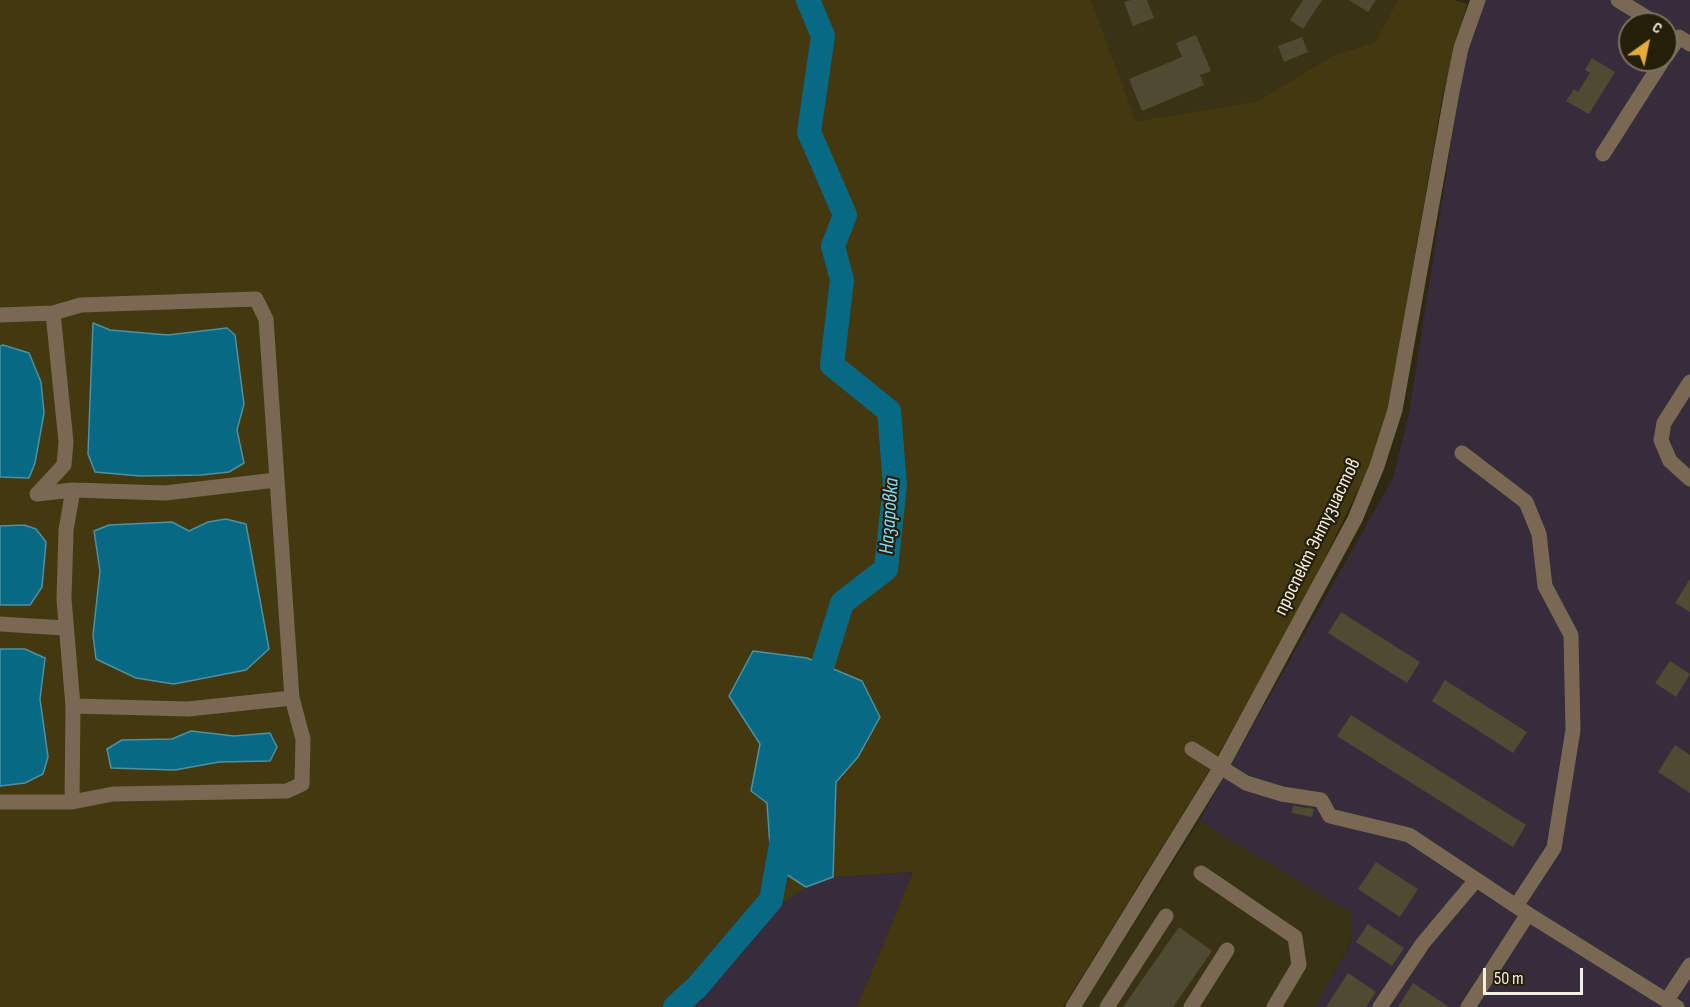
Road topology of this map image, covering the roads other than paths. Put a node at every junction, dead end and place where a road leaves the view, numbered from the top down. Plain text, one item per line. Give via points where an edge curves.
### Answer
1 (1478, 0) edge
2 (1618, 0) edge
3 (1638, 12) edge
4 (1655, 72) edge
5 (1603, 154) dead end
6 (53, 313) junction
7 (0, 315) edge
8 (1690, 382) edge
9 (1462, 453) dead end
10 (1690, 479) edge
11 (276, 480) junction
12 (73, 490) junction
13 (0, 624) edge
14 (65, 628) junction
15 (292, 698) junction
16 (73, 706) junction
17 (1192, 749) dead end
18 (1221, 766) junction
19 (0, 802) edge
20 (72, 802) junction
21 (1201, 873) dead end
22 (1476, 880) junction
23 (1522, 910) junction
24 (1166, 916) dead end
25 (1227, 950) dead end
26 (1690, 965) edge
27 (1672, 1003) edge
28 (1073, 1007) edge
29 (1107, 1007) edge
30 (1191, 1007) edge
31 (1274, 1007) edge
32 (1380, 1007) edge
33 (1468, 1007) edge

1 - 18 street, проспект Энтузиастов via 1461,48 1395,410 1377,466 1355,519
2 - 3 street
4 - 5 street
6 - 7 street
6 - 11 street via 81,305 256,299 266,319
6 - 12 street via 66,442 64,465 37,494
8 - 10 street via 1664,423 1661,440 1670,461
9 - 23 street via 1526,502 1539,534 1545,586 1571,635 1573,730 1554,848
11 - 12 street via 165,493
11 - 15 street
12 - 14 street via 66,530
13 - 14 street
14 - 16 street
15 - 16 street via 188,709
15 - 20 street via 303,739 302,784 287,791 113,794
16 - 20 street
17 - 18 street
18 - 22 street via 1246,783 1321,800 1330,816 1409,835
18 - 28 street, проспект Энтузиастов
19 - 20 street
21 - 31 street via 1294,937 1299,965
22 - 23 street
22 - 32 street via 1423,943
23 - 27 street
23 - 33 street
24 - 29 street
25 - 30 street
26 - 27 street

